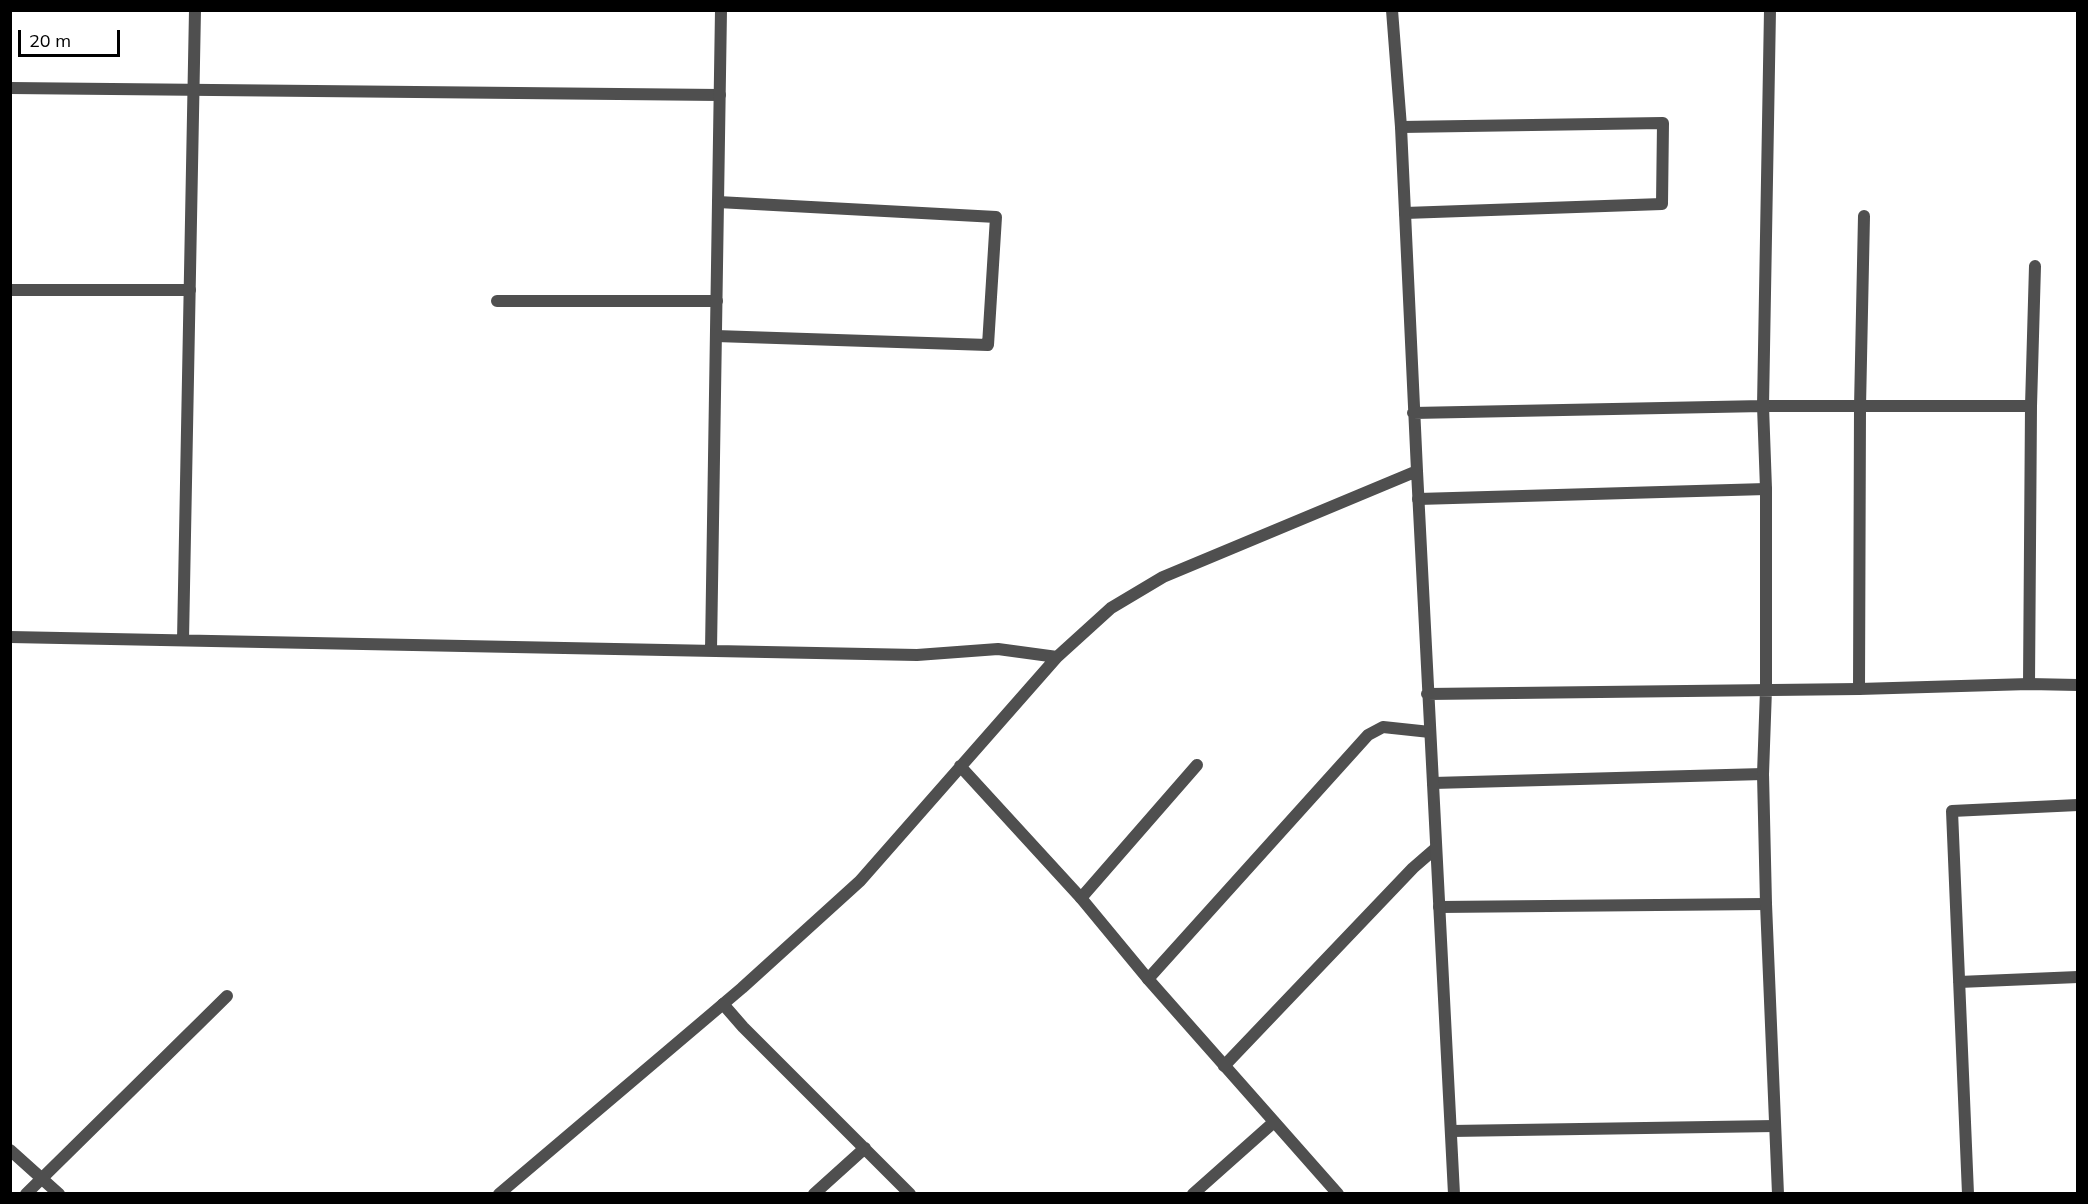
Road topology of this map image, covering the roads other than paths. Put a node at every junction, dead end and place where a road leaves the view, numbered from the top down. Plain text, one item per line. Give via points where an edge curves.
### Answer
1 (195, 10) edge
2 (721, 10) edge
3 (1392, 10) edge
4 (1770, 10) edge
5 (10, 88) edge
6 (193, 90) junction
7 (720, 95) junction
8 (1401, 127) junction
9 (718, 202) junction
10 (1405, 213) junction
11 (1864, 216) dead end
12 (2035, 266) dead end
13 (10, 290) edge
14 (190, 290) junction
15 (497, 301) dead end
16 (717, 301) junction
17 (716, 336) junction
18 (1763, 406) junction
19 (2031, 406) junction
20 (1860, 407) junction
21 (1413, 413) junction
22 (1416, 471) junction
23 (1766, 489) junction
24 (1418, 499) junction
25 (10, 637) edge
26 (183, 640) junction
27 (711, 650) junction
28 (1057, 657) junction
29 (2029, 684) junction
30 (2078, 686) edge
31 (1766, 689) junction
32 (1859, 689) junction
33 (1427, 694) junction
34 (1430, 732) junction
35 (1197, 765) dead end
36 (960, 766) junction
37 (1763, 774) junction
38 (1433, 783) junction
39 (2078, 805) edge
40 (1436, 848) junction
41 (1081, 898) junction
42 (1766, 904) junction
43 (1439, 907) junction
44 (2078, 977) edge
45 (1148, 980) junction
46 (1959, 982) junction
47 (227, 996) dead end
48 (723, 1004) junction
49 (1224, 1066) junction
50 (1274, 1122) junction
51 (1775, 1126) junction
52 (1451, 1131) junction
53 (865, 1148) junction
54 (10, 1150) edge
55 (42, 1177) junction
56 (26, 1194) edge
57 (59, 1194) edge
58 (499, 1194) edge
59 (814, 1194) edge
60 (910, 1194) edge
61 (1193, 1194) edge
62 (1338, 1194) edge
63 (1454, 1194) edge
64 (1778, 1194) edge
65 (1968, 1194) edge

1 - 6 street
2 - 7 street
3 - 8 street
4 - 18 street
5 - 6 street
6 - 7 street
6 - 14 street
7 - 9 street
8 - 10 street
8 - 10 street via 1664,123 1662,204
9 - 16 street
9 - 17 street via 996,217 988,345
10 - 21 street
11 - 20 street
12 - 19 street
13 - 14 street
14 - 26 street
15 - 16 street
16 - 17 street
17 - 27 street
18 - 20 street
18 - 21 street
18 - 23 street
19 - 20 street
19 - 29 street
20 - 32 street
21 - 22 street
22 - 24 street
22 - 28 street via 1163,577 1111,608
23 - 24 street
23 - 31 street
24 - 33 street
25 - 26 street
26 - 27 street
27 - 28 street via 917,655 998,650
28 - 36 street
29 - 30 street
29 - 32 street
31 - 32 street
31 - 33 street
31 - 37 street
33 - 34 street
34 - 38 street
34 - 45 street via 1383,727 1368,735
35 - 41 street
36 - 41 street
36 - 48 street via 860,880
37 - 38 street
37 - 42 street
38 - 40 street
39 - 46 street via 1952,811
40 - 43 street
40 - 49 street
41 - 45 street
42 - 43 street
42 - 51 street
43 - 52 street
44 - 46 street
45 - 49 street
46 - 65 street
47 - 55 street
48 - 53 street
48 - 58 street
49 - 50 street
50 - 61 street
50 - 62 street
51 - 52 street
51 - 64 street
52 - 63 street
53 - 59 street
53 - 60 street
54 - 55 street
55 - 56 street
55 - 57 street

